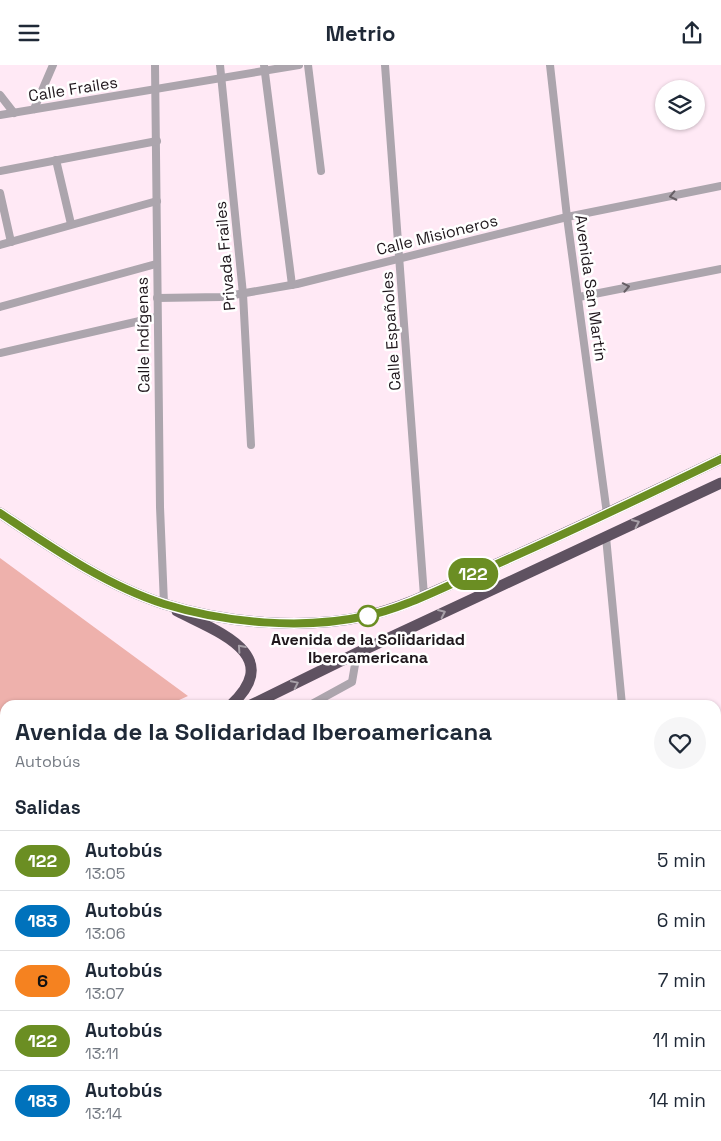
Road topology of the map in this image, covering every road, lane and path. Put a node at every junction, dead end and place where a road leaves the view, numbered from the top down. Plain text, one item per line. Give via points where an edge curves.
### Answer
1 (54, 65) edge
2 (155, 65) edge
3 (220, 65) edge
4 (299, 65) edge
5 (308, 65) edge
6 (385, 65) edge
7 (550, 65) edge
8 (264, 68) edge
9 (221, 78) junction
10 (156, 89) junction
11 (0, 95) edge
12 (34, 109) junction
13 (14, 113) junction
14 (0, 115) edge
15 (157, 141) junction
16 (56, 160) junction
17 (0, 171) edge
18 (321, 171) dead end
19 (721, 186) edge
20 (0, 193) edge
21 (156, 201) junction
22 (567, 217) junction
23 (71, 224) junction
24 (11, 242) junction
25 (0, 245) edge
26 (399, 258) junction
27 (156, 264) junction
28 (721, 269) edge
29 (292, 285) junction
30 (243, 293) junction
31 (579, 297) junction
32 (158, 298) junction
33 (0, 307) edge
34 (157, 317) junction
35 (0, 353) edge
36 (251, 445) dead end
37 (721, 459) edge
38 (721, 483) edge
39 (0, 513) edge
40 (607, 514) junction
41 (606, 537) junction
42 (424, 596) junction
43 (164, 603) junction
44 (357, 653) junction
45 (235, 700) edge
46 (261, 700) edge
47 (319, 700) edge
48 (622, 700) edge

1 - 12 street
2 - 10 street, Calle Indígenas
3 - 9 street, Privada Frailes
4 - 8 street, Calle Frailes
5 - 18 street
6 - 26 street, Calle Españoles
7 - 22 street, Avenida San Martín
8 - 9 street, Calle Frailes
8 - 29 street
9 - 10 street, Calle Frailes
9 - 30 street, Privada Frailes
10 - 12 street, Calle Frailes
10 - 15 street, Calle Indígenas
11 - 13 street
12 - 13 street, Calle Frailes
13 - 14 street, Calle Frailes
15 - 16 street
15 - 21 street, Calle Indígenas
16 - 17 street
16 - 23 street
19 -> 22 street, Calle Misioneros
20 - 24 street
21 - 23 street
21 - 27 street, Calle Indígenas
22 - 26 street, Calle Misioneros
22 - 31 street, Avenida San Martín
23 - 24 street
24 - 25 street
26 - 29 street, Calle Misioneros
26 - 42 street, Calle Españoles
27 - 32 street, Calle Indígenas
27 - 33 street
31 -> 28 street
29 - 30 street, Calle Misioneros
30 - 32 street, Calle Misioneros via 222,297
30 - 36 street, Privada Frailes
31 - 40 street, Avenida San Martín
32 - 34 street, Calle Indígenas
34 - 35 street
34 - 43 street, Calle Indígenas
37 - 40 highway
41 -> 38 highway
39 - 43 highway via 98,573
40 - 42 highway
44 -> 41 highway
41 - 48 street
42 - 43 highway via 368,616 296,623 255,621
45 -> 43 highway via 248,681 251,665 245,652 234,641
46 -> 44 highway
44 - 47 street via 352,682

